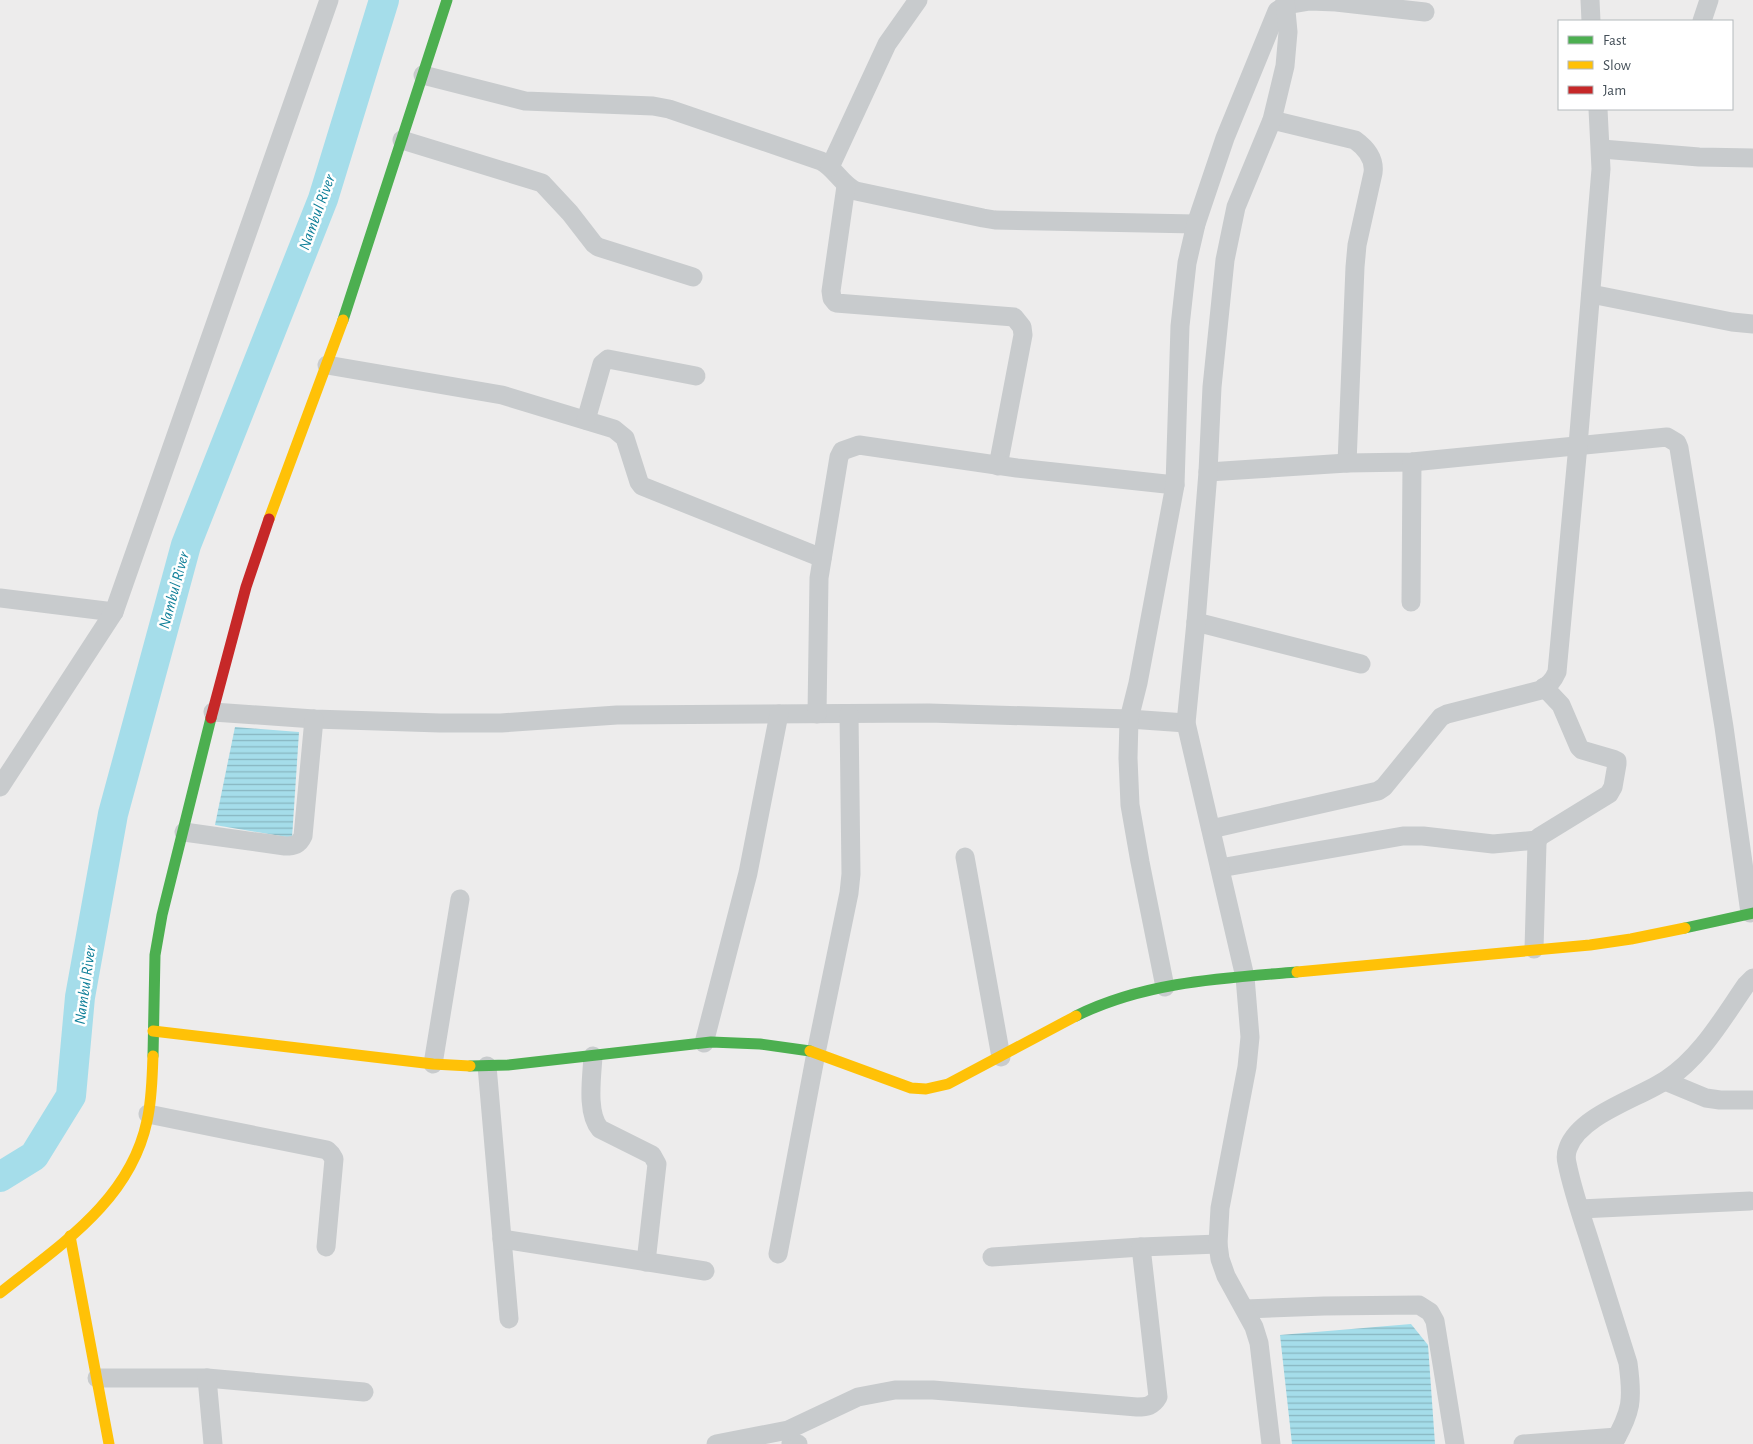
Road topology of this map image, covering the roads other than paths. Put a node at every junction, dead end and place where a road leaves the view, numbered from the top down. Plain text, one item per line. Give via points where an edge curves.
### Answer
1 (329, 0) edge
2 (447, 0) edge
3 (918, 0) edge
4 (1590, 0) edge
5 (1709, 0) edge
6 (1285, 2) edge
7 (1424, 12) dead end
8 (1591, 20) edge
9 (1702, 20) edge
10 (423, 75) junction
11 (1598, 110) edge
12 (1272, 120) junction
13 (402, 140) junction
14 (1602, 149) junction
15 (1753, 158) edge
16 (830, 166) junction
17 (846, 186) junction
18 (1196, 224) junction
19 (693, 277) dead end
20 (1591, 294) junction
21 (1753, 324) edge
22 (327, 365) junction
23 (696, 376) dead end
24 (586, 420) junction
25 (1578, 445) junction
26 (1412, 462) junction
27 (1347, 463) junction
28 (998, 466) junction
29 (1208, 472) junction
30 (1175, 484) junction
31 (822, 558) junction
32 (0, 598) edge
33 (1410, 602) dead end
34 (114, 612) junction
35 (1196, 622) junction
36 (1361, 664) dead end
37 (1544, 688) junction
38 (213, 712) junction
39 (780, 714) junction
40 (818, 714) junction
41 (849, 714) junction
42 (314, 719) junction
43 (1147, 720) junction
44 (1186, 723) junction
45 (0, 787) edge
46 (1211, 829) junction
47 (184, 832) junction
48 (1538, 840) junction
49 (965, 857) dead end
50 (1220, 868) junction
51 (460, 899) dead end
52 (1752, 913) edge
53 (1534, 950) junction
54 (1245, 976) junction
55 (1753, 978) edge
56 (1165, 987) junction
57 (153, 1031) junction
58 (704, 1043) junction
59 (816, 1053) junction
60 (593, 1056) junction
61 (1001, 1058) junction
62 (433, 1064) junction
63 (487, 1066) junction
64 (1665, 1081) junction
65 (1753, 1100) edge
66 (148, 1114) junction
67 (1750, 1201) dead end
68 (1580, 1209) junction
69 (70, 1236) junction
70 (502, 1239) junction
71 (1218, 1244) junction
72 (326, 1247) dead end
73 (1150, 1247) junction
74 (778, 1254) dead end
75 (992, 1258) dead end
76 (646, 1262) junction
77 (33, 1265) junction
78 (705, 1271) dead end
79 (0, 1277) edge
80 (0, 1293) edge
81 (1245, 1309) junction
82 (510, 1319) dead end
83 (97, 1378) junction
84 (207, 1378) junction
85 (364, 1392) dead end
86 (792, 1440) edge
87 (1615, 1441) edge
88 (109, 1444) edge
89 (213, 1444) edge
90 (716, 1444) edge
91 (1271, 1444) edge
92 (1455, 1444) edge
93 (1523, 1444) edge

1 - 34 street
2 - 10 main road
3 - 16 street via 887,44
4 - 8 street
5 - 9 street
6 - 7 street via 1336,2
6 - 12 street via 1288,32 1285,66
6 - 18 street via 1275,14 1225,138
10 - 13 main road
10 - 16 street via 525,102 669,109
11 - 14 street
12 - 27 street via 1355,140 1373,162 1355,267
12 - 29 street via 1241,192 1225,260 1212,387
13 - 19 street via 542,183 598,248
13 - 22 main road
14 - 15 street
14 - 20 street
16 - 17 street
17 - 18 street via 856,191 995,220
17 - 28 street via 831,291 836,303 1014,317 1022,327 1023,336
18 - 30 street via 1187,263 1180,326
20 - 21 street
20 - 25 street
22 - 24 street via 502,395
22 - 38 main road via 260,542
23 - 24 street via 608,359 602,364
24 - 31 street via 614,428 623,435 642,486
25 - 26 street
25 - 37 street via 1557,672
25 - 52 street via 1667,438 1677,443 1679,448
26 - 27 street
26 - 33 street
27 - 29 street
28 - 30 street
28 - 31 street via 859,445 842,451
29 - 35 street
30 - 43 street via 1142,664
31 - 40 street
32 - 34 street
34 - 45 street
35 - 36 street
35 - 44 street
37 - 46 street via 1441,717 1378,791
37 - 48 street via 1562,705 1579,747 1613,759 1617,764 1608,794 1542,834
38 - 42 street
38 - 47 main road
39 - 40 street
39 - 42 street via 617,715 501,723
39 - 58 street via 748,873
40 - 41 street
41 - 43 street via 929,713
41 - 59 street via 849,893
42 - 47 street via 300,842 285,846
43 - 44 street
43 - 56 street via 1128,758 1130,805
44 - 46 street
46 - 50 street
47 - 57 main road via 155,955
48 - 50 street via 1494,844 1403,836
48 - 53 street
49 - 61 street
50 - 54 street
51 - 62 street
52 - 53 main road via 1590,946
53 - 54 main road
54 - 56 main road
54 - 71 street via 1250,1037 1247,1067 1220,1208
55 - 64 street via 1702,1047 1684,1067
56 - 61 main road via 1117,999 1079,1015
57 - 62 main road
57 - 66 main road via 152,1093
58 - 59 main road via 760,1044
58 - 60 main road
59 - 61 main road via 911,1088 926,1090 948,1084
59 - 74 street
60 - 63 main road
60 - 76 street via 592,1112 595,1124 600,1130 652,1155 657,1164
62 - 63 main road
63 - 70 street
64 - 65 street via 1706,1098
64 - 68 street via 1600,1115 1572,1139 1566,1161
66 - 69 main road via 137,1153 122,1182 99,1210
66 - 72 street via 327,1150 334,1159
67 - 68 street
68 - 87 street via 1628,1363 1631,1406
69 - 77 main road
69 - 83 main road
70 - 76 street
70 - 82 street
71 - 73 street
71 - 81 street via 1226,1276
73 - 75 street
73 - 86 street via 1158,1396 1155,1403 1137,1407 934,1390 895,1390 858,1398
76 - 78 street
77 - 79 main road
77 - 80 main road
81 - 91 street via 1262,1356
81 - 92 street via 1419,1304 1430,1312 1435,1321
83 - 84 street
83 - 88 main road
84 - 85 street
84 - 89 street
86 - 90 street
87 - 93 street

